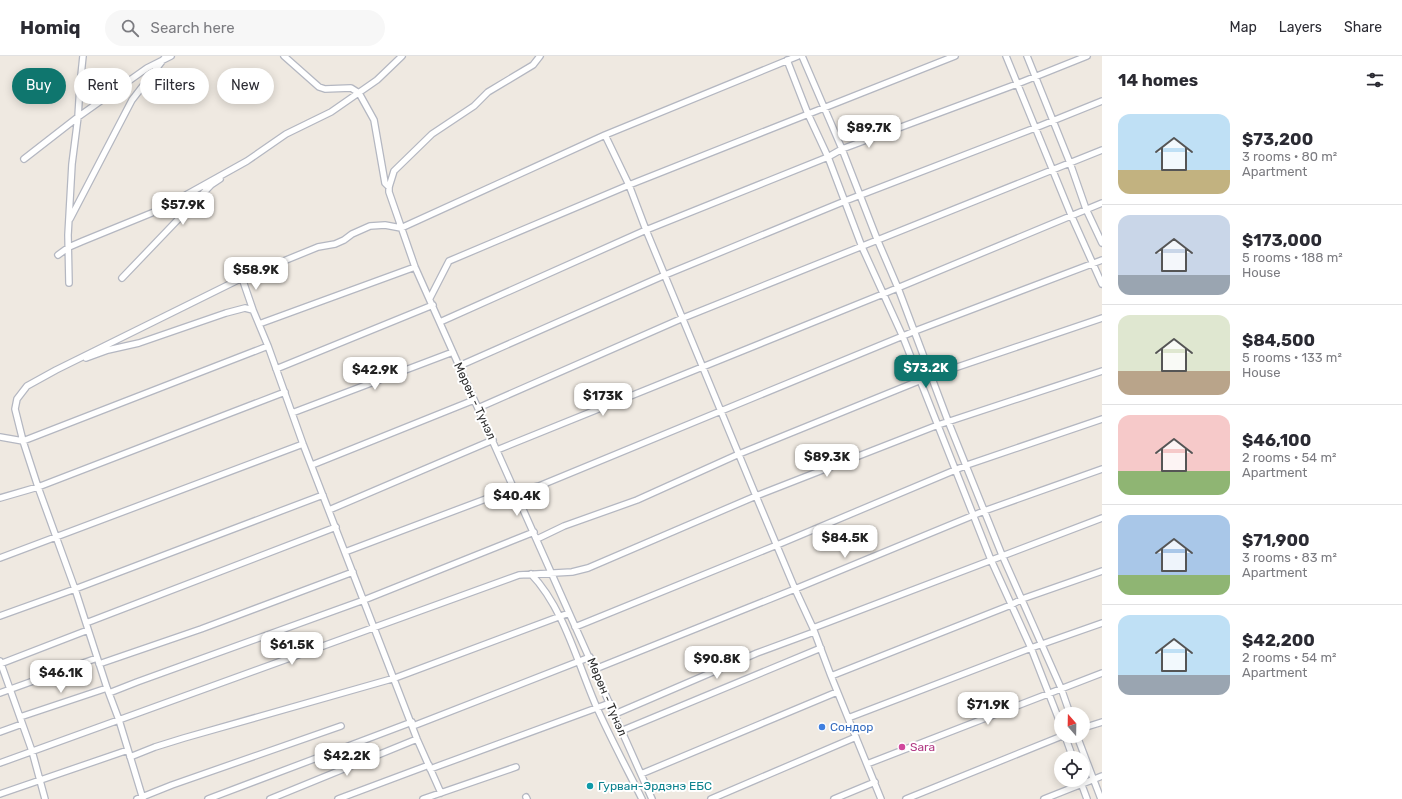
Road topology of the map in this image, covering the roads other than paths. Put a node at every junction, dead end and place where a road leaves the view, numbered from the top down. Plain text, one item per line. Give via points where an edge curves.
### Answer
1 (83, 56) edge
2 (171, 56) edge
3 (284, 56) edge
4 (402, 56) edge
5 (540, 56) edge
6 (798, 56) edge
7 (802, 56) edge
8 (955, 56) edge
9 (1006, 56) edge
10 (1027, 56) edge
11 (1087, 56) edge
12 (165, 58) edge
13 (787, 60) junction
14 (1036, 76) junction
15 (1017, 84) junction
16 (359, 93) junction
17 (1102, 101) edge
18 (824, 108) junction
19 (808, 114) junction
20 (78, 117) junction
21 (1054, 120) junction
22 (1035, 128) junction
23 (605, 136) junction
24 (842, 149) junction
25 (1102, 150) edge
26 (828, 157) junction
27 (24, 159) dead end
28 (1070, 163) junction
29 (238, 166) junction
30 (1052, 171) junction
31 (629, 185) junction
32 (389, 187) junction
33 (860, 195) junction
34 (845, 201) junction
35 (1102, 202) edge
36 (1086, 209) junction
37 (1071, 215) junction
38 (69, 221) junction
39 (401, 228) junction
40 (646, 230) junction
41 (877, 239) junction
42 (1102, 243) edge
43 (69, 247) junction
44 (862, 247) junction
45 (58, 255) dead end
46 (1102, 260) edge
47 (1093, 264) junction
48 (415, 266) junction
49 (665, 275) junction
50 (122, 278) dead end
51 (242, 278) junction
52 (69, 282) dead end
53 (1102, 284) edge
54 (898, 288) junction
55 (883, 294) junction
56 (430, 298) junction
57 (433, 305) junction
58 (253, 310) junction
59 (683, 318) junction
60 (1102, 318) edge
61 (440, 322) junction
62 (259, 324) junction
63 (915, 331) junction
64 (903, 337) junction
65 (268, 346) junction
66 (452, 352) junction
67 (459, 366) junction
68 (703, 367) junction
69 (276, 369) junction
70 (56, 370) junction
71 (1102, 371) edge
72 (931, 376) junction
73 (920, 381) junction
74 (285, 392) junction
75 (474, 400) junction
76 (478, 408) junction
77 (722, 412) junction
78 (292, 413) junction
79 (1102, 419) edge
80 (948, 421) junction
81 (938, 425) junction
82 (0, 437) edge
83 (493, 440) junction
84 (23, 441) junction
85 (303, 444) junction
86 (497, 450) junction
87 (739, 454) junction
88 (967, 465) junction
89 (312, 466) junction
90 (1102, 469) edge
91 (955, 471) junction
92 (38, 487) junction
93 (515, 491) junction
94 (323, 494) junction
95 (756, 496) junction
96 (0, 498) edge
97 (329, 510) junction
98 (984, 511) junction
99 (973, 515) junction
100 (1102, 518) edge
101 (336, 527) junction
102 (534, 532) junction
103 (56, 538) junction
104 (537, 539) junction
105 (776, 545) junction
106 (345, 552) junction
107 (1002, 555) junction
108 (0, 558) edge
109 (991, 560) junction
110 (1102, 571) edge
111 (353, 572) junction
112 (531, 574) junction
113 (552, 574) junction
114 (75, 589) junction
115 (795, 589) junction
116 (1022, 599) junction
117 (364, 600) junction
118 (1011, 605) junction
119 (568, 613) junction
120 (0, 616) edge
121 (559, 616) junction
122 (1102, 622) edge
123 (86, 623) junction
124 (375, 627) junction
125 (575, 627) junction
126 (88, 630) junction
127 (814, 630) junction
128 (1041, 644) junction
129 (821, 648) junction
130 (1031, 648) junction
131 (590, 657) junction
132 (98, 661) junction
133 (578, 662) junction
134 (0, 663) edge
135 (596, 669) junction
136 (1102, 673) edge
137 (831, 676) junction
138 (395, 678) junction
139 (1061, 688) junction
140 (10, 690) junction
141 (108, 691) junction
142 (837, 692) junction
143 (0, 693) edge
144 (1048, 694) junction
145 (610, 703) junction
146 (1068, 707) edge
147 (597, 708) junction
148 (1054, 708) edge
149 (614, 714) junction
150 (20, 717) junction
151 (848, 718) junction
152 (119, 720) junction
153 (1102, 722) edge
154 (22, 724) junction
155 (413, 724) junction
156 (341, 726) dead end
157 (1090, 726) edge
158 (621, 731) junction
159 (0, 732) edge
160 (856, 737) junction
161 (417, 739) junction
162 (1054, 739) edge
163 (1081, 743) edge
164 (128, 750) junction
165 (32, 751) junction
166 (130, 757) junction
167 (0, 762) edge
168 (867, 764) junction
169 (430, 767) junction
170 (516, 767) dead end
171 (641, 774) junction
172 (1102, 776) edge
173 (41, 779) junction
174 (1094, 779) junction
175 (1090, 780) edge
176 (875, 782) junction
177 (1070, 787) edge
178 (1083, 787) edge
179 (441, 793) junction
180 (0, 794) edge
181 (141, 798) edge
182 (45, 799) edge
183 (208, 799) edge
184 (270, 799) edge
185 (338, 799) edge
186 (424, 799) edge
187 (642, 799) edge
188 (652, 799) edge
189 (711, 799) edge
190 (834, 799) edge
191 (881, 799) edge
192 (906, 799) edge
193 (1044, 799) edge
194 (1087, 799) edge
195 (1101, 799) edge

1 - 20 street
2 - 12 street
3 - 16 street via 319,87 351,88
4 - 16 street
5 - 32 street via 533,65 488,92 474,106 432,134 394,171
6 - 13 street
7 - 18 street
8 - 18 street
9 - 15 street
10 - 14 street
11 - 14 street
12 - 20 street
12 - 38 street via 132,100
13 - 19 street
13 - 23 street
14 - 15 street
14 - 21 street
15 - 22 street
15 - 24 street
16 - 29 street via 331,112 286,134
16 - 32 street, Мөрөн - Түнэл via 374,120 385,183
17 - 21 street
18 - 19 street
18 - 24 street
19 - 26 street
19 - 31 street
20 - 27 street
20 - 38 street
21 - 22 street
21 - 28 street
22 - 30 street
22 - 33 street
23 - 31 street
23 - 39 street
24 - 26 street
24 - 33 street
25 - 28 street
26 - 34 street
26 - 40 street
28 - 30 street
28 - 36 street
29 - 43 street via 159,210
29 - 50 street via 211,185
30 - 37 street
30 - 41 street
31 - 40 street
31 - 56 street via 449,261
32 - 39 street, Мөрөн - Түнэл
33 - 34 street
33 - 41 street
34 - 44 street
34 - 49 street
35 - 36 street
36 - 37 street
36 - 42 street
37 - 47 street
37 - 54 street
38 - 43 street
39 - 48 street, Мөрөн - Түнэл
39 - 51 street via 370,226 335,244 318,247
40 - 49 street
40 - 61 street
41 - 44 street
41 - 54 street
43 - 45 street
43 - 52 street
44 - 55 street
44 - 59 street
46 - 47 street
47 - 53 street
47 - 63 street
48 - 56 street, Мөрөн - Түнэл
48 - 62 street
49 - 59 street
49 - 67 street
51 - 58 street
51 - 70 street
54 - 55 street
54 - 63 street
55 - 64 street
55 - 68 street
56 - 57 street, Мөрөн - Түнэл
57 - 61 street, Мөрөн - Түнэл
57 - 69 street
58 - 62 street
58 - 70 street via 246,308 226,312 139,343 108,350
59 - 68 street
59 - 76 street
60 - 72 street
61 - 66 street, Мөрөн - Түнэл
62 - 65 street
63 - 64 street
63 - 72 street
64 - 73 street
64 - 77 street
65 - 69 street
65 - 84 street
66 - 67 street, Мөрөн - Түнэл
66 - 78 street
67 - 75 street, Мөрөн - Түнэл
68 - 77 street
68 - 86 street
69 - 74 street
70 - 84 street via 28,386 17,399 15,409
71 - 80 street
72 - 73 street
72 - 80 street
73 - 81 street
73 - 87 street
74 - 78 street
74 - 92 street
75 - 76 street, Мөрөн - Түнэл
75 - 89 street
76 - 83 street, Мөрөн - Түнэл
77 - 87 street
77 - 93 street via 539,486
78 - 85 street
79 - 88 street
80 - 81 street
80 - 88 street
81 - 91 street
81 - 95 street
82 - 84 street
83 - 86 street, Мөрөн - Түнэл
83 - 97 street
84 - 92 street
85 - 89 street
85 - 103 street
86 - 93 street, Мөрөн - Түнэл
87 - 95 street
87 - 104 street via 637,500 564,526
88 - 91 street
88 - 98 street
89 - 94 street
90 - 98 street
91 - 99 street
91 - 105 street
92 - 96 street
92 - 103 street
93 - 102 street, Мөрөн - Түнэл
93 - 106 street via 491,497
94 - 97 street
94 - 114 street
95 - 105 street
95 - 113 street via 588,568
97 - 101 street
98 - 99 street
98 - 107 street
99 - 109 street
99 - 115 street
100 - 107 street
101 - 106 street
101 - 123 street
102 - 104 street, Мөрөн - Түнэл
102 - 117 street
103 - 108 street
103 - 114 street
104 - 113 street, Мөрөн - Түнэл
105 - 115 street
105 - 125 street
106 - 111 street
107 - 109 street
107 - 116 street
109 - 118 street
109 - 127 street
110 - 116 street
111 - 117 street
111 - 132 street via 201,628
112 - 113 street
112 - 121 street via 542,585
112 - 124 street
113 - 119 street, Мөрөн - Түнэл
114 - 120 street
114 - 123 street
115 - 127 street
115 - 135 street
116 - 118 street
116 - 128 street
117 - 124 street
117 - 141 street
118 - 130 street
118 - 137 street
119 - 121 street
119 - 125 street, Мөрөн - Түнэл
121 - 133 street
121 - 138 street
122 - 128 street
123 - 126 street
124 - 138 street
124 - 152 street
125 - 131 street, Мөрөн - Түнэл
126 - 132 street
126 - 134 street
127 - 129 street
127 - 149 street
128 - 130 street
128 - 139 street
129 - 137 street
129 - 158 street
130 - 144 street
130 - 151 street
131 - 133 street
131 - 135 street, Мөрөн - Түнэл
132 - 140 street
132 - 141 street
133 - 147 street
133 - 155 street
134 - 140 street
135 - 145 street, Мөрөн - Түнэл
136 - 139 street
137 - 142 street
138 - 155 street
138 - 166 street via 184,738
139 - 144 street
139 - 146 street
140 - 143 street
140 - 150 street
141 - 150 street
141 - 152 street
142 - 151 street
142 - 171 street
144 - 148 street
144 - 168 street
145 - 147 street
145 - 149 street, Мөрөн - Түнэл
147 - 169 street
147 - 187 street
149 - 158 street, Мөрөн - Түнэл
150 - 154 street
151 - 160 street
152 - 164 street
152 - 165 street
153 - 157 street
154 - 159 street
154 - 165 street
155 - 161 street
155 - 183 street
156 - 181 street
158 - 171 street, Мөрөн - Түнэл
160 - 168 street
160 - 189 street
161 - 169 street
161 - 184 street
162 - 192 street
163 - 174 street
164 - 166 street
164 - 173 street
165 - 167 street
165 - 173 street
166 - 181 street
168 - 176 street
169 - 179 street
169 - 185 street
170 - 179 street
171 - 188 street, Мөрөн - Түнэл
172 - 174 street
173 - 180 street
173 - 182 street
174 - 175 street
174 - 195 street
176 - 190 street
176 - 191 street
177 - 193 street
178 - 194 street
179 - 186 street

